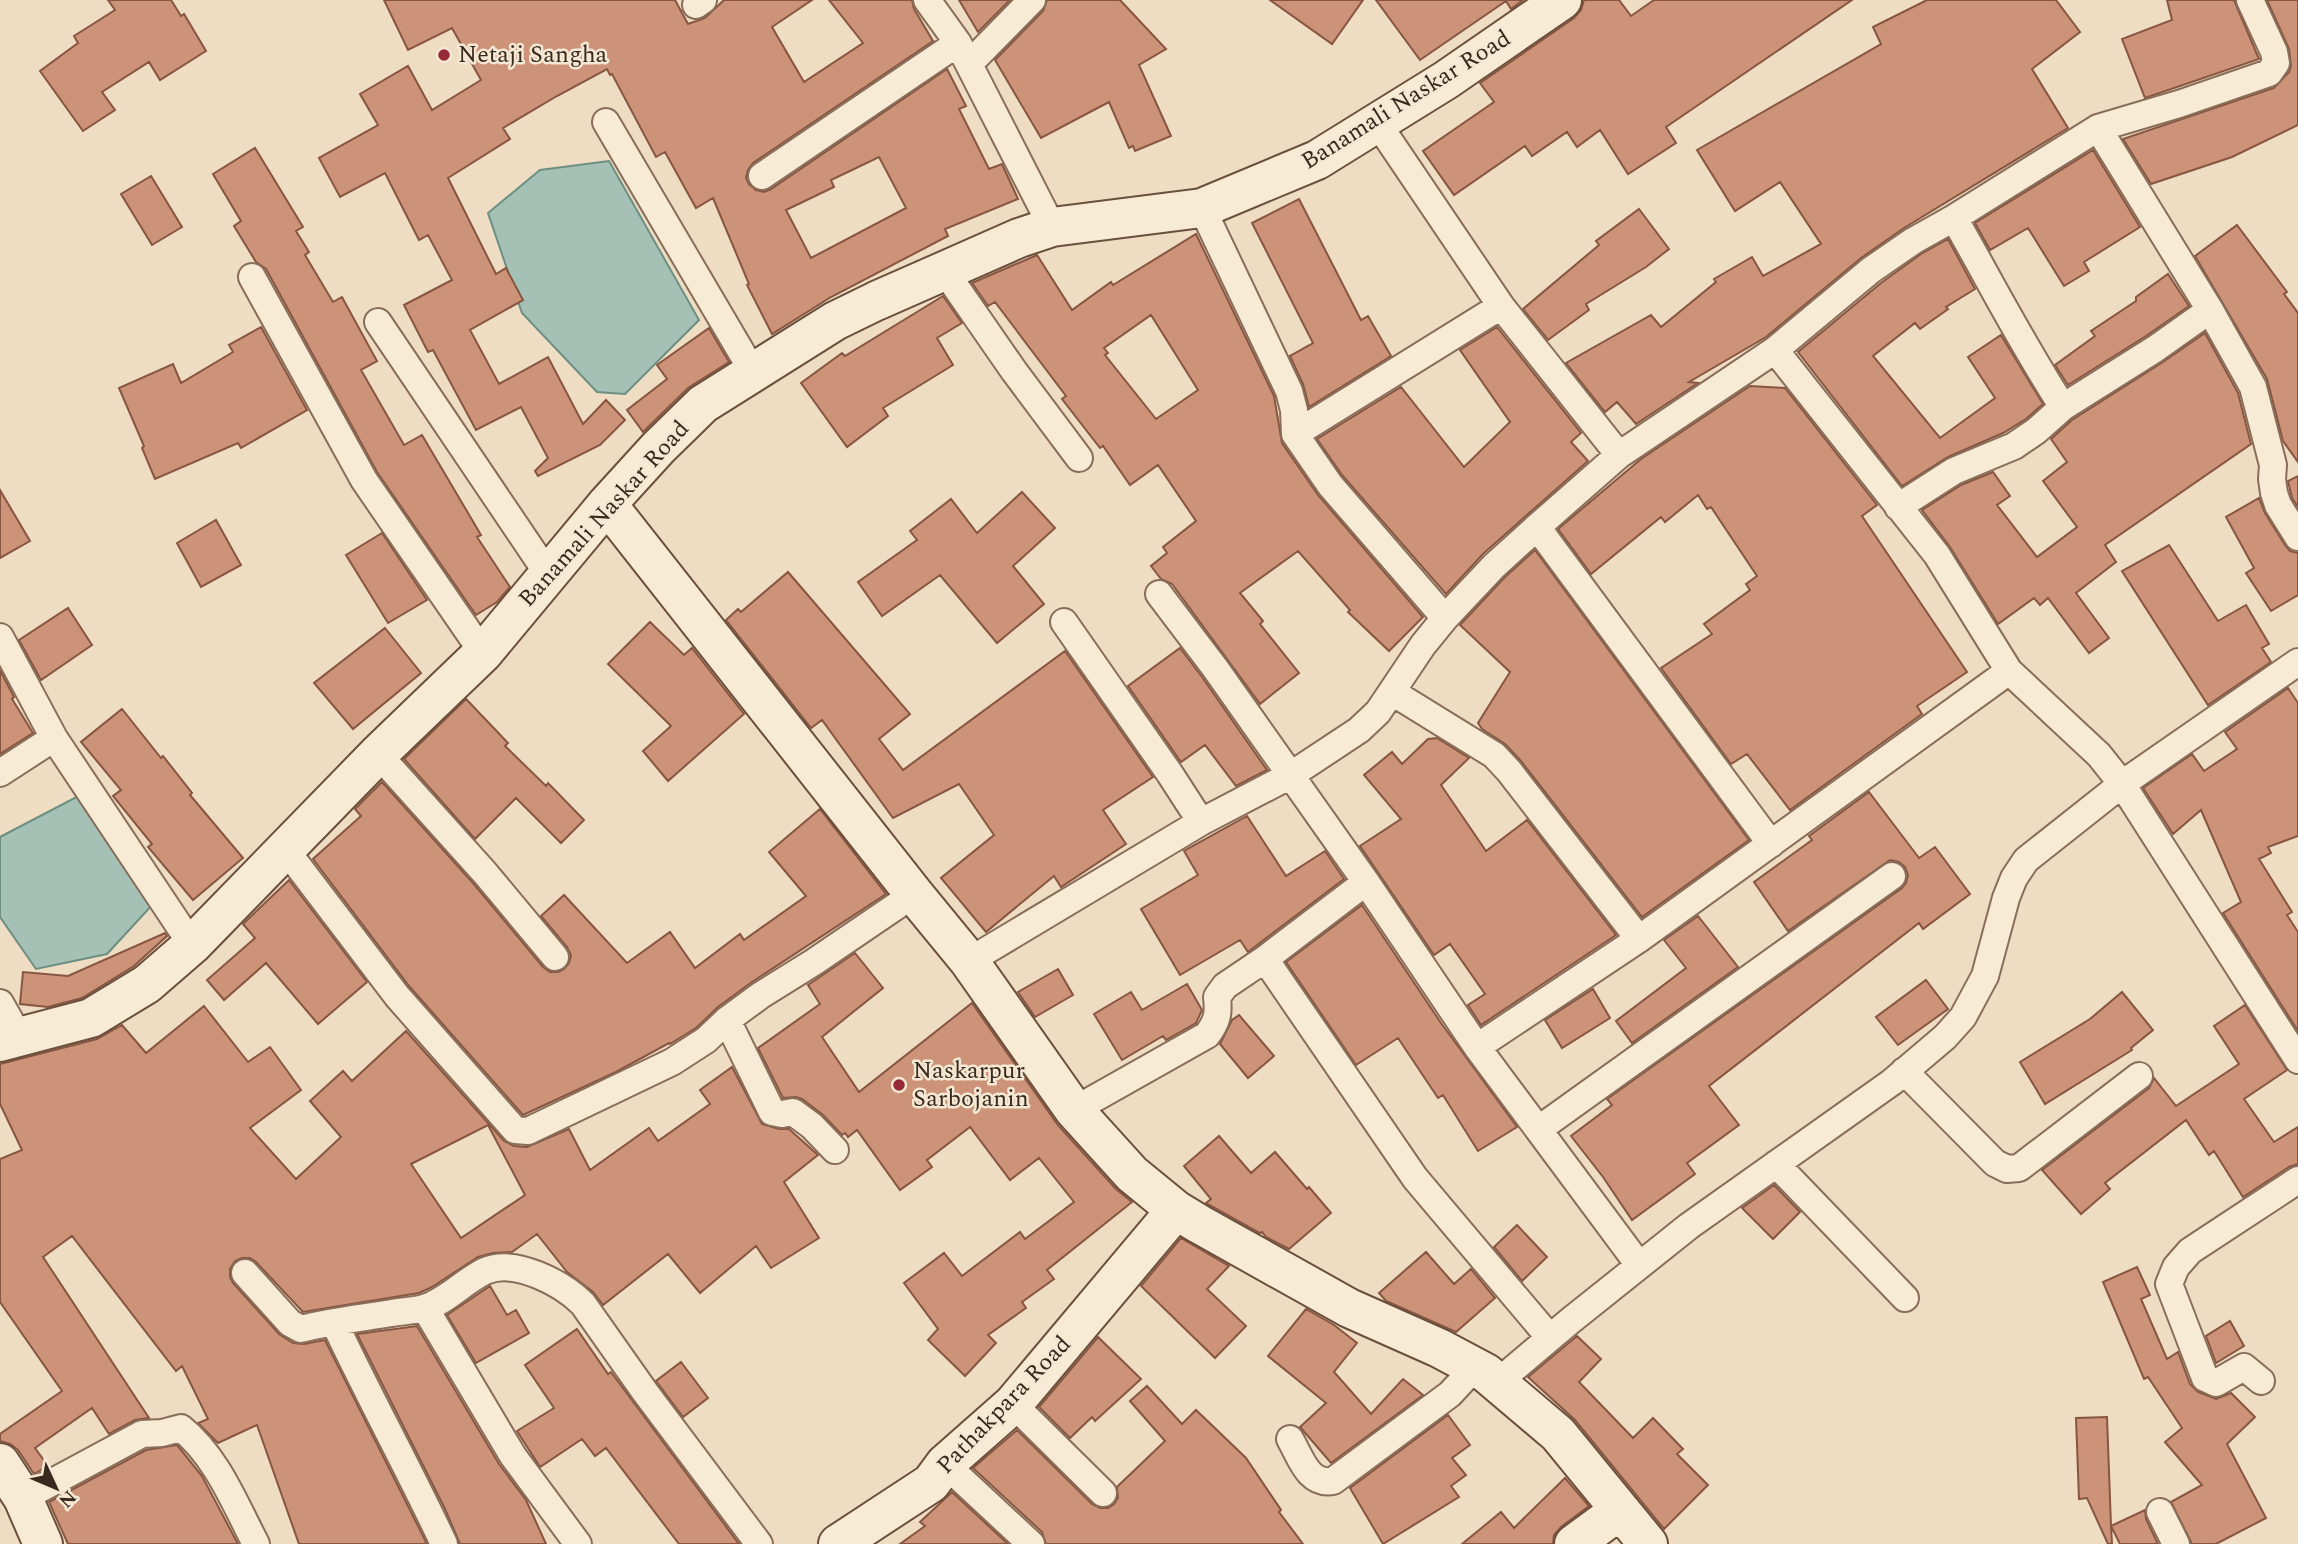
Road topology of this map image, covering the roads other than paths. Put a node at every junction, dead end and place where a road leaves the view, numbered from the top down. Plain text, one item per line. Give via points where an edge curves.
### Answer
1 (927, 0) edge
2 (1032, 0) edge
3 (1562, 0) edge
4 (2250, 0) edge
5 (963, 54) junction
6 (606, 122) dead end
7 (1378, 124) junction
8 (2098, 128) junction
9 (762, 176) dead end
10 (1202, 208) junction
11 (1954, 218) junction
12 (1052, 227) junction
13 (944, 270) junction
14 (252, 277) dead end
15 (1500, 306) junction
16 (2210, 310) junction
17 (378, 322) dead end
18 (1775, 350) junction
19 (753, 372) junction
20 (2063, 407) junction
21 (1295, 435) junction
22 (1619, 455) junction
23 (1079, 458) dead end
24 (607, 504) junction
25 (1898, 507) junction
26 (1537, 527) junction
27 (2298, 537) edge
28 (548, 574) junction
29 (1159, 594) dead end
30 (1445, 618) junction
31 (1064, 622) dead end
32 (0, 637) edge
33 (484, 653) junction
34 (2298, 662) edge
35 (2009, 671) junction
36 (1392, 692) junction
37 (54, 738) junction
38 (379, 754) junction
39 (0, 774) edge
40 (1291, 775) junction
41 (2122, 784) junction
42 (1201, 822) junction
43 (1771, 844) junction
44 (286, 850) junction
45 (1892, 876) dead end
46 (1366, 882) junction
47 (914, 894) junction
48 (1640, 939) junction
49 (191, 945) junction
50 (555, 957) dead end
51 (1265, 959) junction
52 (969, 961) junction
53 (0, 1003) edge
54 (727, 1020) junction
55 (10, 1040) edge
56 (1476, 1047) junction
57 (2298, 1059) edge
58 (1905, 1072) junction
59 (2139, 1076) dead end
60 (1074, 1110) junction
61 (1539, 1129) junction
62 (835, 1150) dead end
63 (1776, 1164) junction
64 (2298, 1180) edge
65 (1176, 1210) junction
66 (1639, 1265) junction
67 (245, 1273) dead end
68 (1905, 1298) dead end
69 (425, 1308) junction
70 (334, 1322) junction
71 (1550, 1338) junction
72 (1487, 1375) junction
73 (2261, 1381) dead end
74 (1013, 1404) junction
75 (1290, 1439) dead end
76 (0, 1463) edge
77 (944, 1464) junction
78 (1102, 1493) dead end
79 (23, 1498) junction
80 (1619, 1511) junction
81 (2160, 1512) dead end
82 (43, 1544) edge
83 (256, 1544) edge
84 (444, 1544) edge
85 (578, 1544) edge
86 (759, 1544) edge
87 (838, 1544) edge
88 (1031, 1544) edge
89 (1574, 1544) edge
90 (1648, 1544) edge
91 (2176, 1544) edge

1 - 5 street
2 - 5 street
3 - 7 street, Banamali Naskar Road
4 - 8 street via 2274,52 2276,63 2269,73
5 - 9 street
5 - 12 street
6 - 19 street
7 - 10 street, Banamali Naskar Road via 1317,160
7 - 15 street
8 - 11 street
8 - 16 street
10 - 12 street, Banamali Naskar Road
10 - 21 street via 1289,391
11 - 18 street via 1871,270
11 - 20 street
12 - 13 street, Banamali Naskar Road
13 - 19 street, Banamali Naskar Road via 835,321
13 - 23 street
14 - 33 street via 364,480
15 - 21 street
15 - 22 street
16 - 20 street
16 - 27 street via 2253,387 2273,465 2274,493
17 - 28 street
18 - 22 street
18 - 25 street
19 - 24 street, Banamali Naskar Road via 703,404
20 - 25 street via 2014,446 1954,471
21 - 30 street via 1330,485
22 - 26 street
24 - 28 street, Banamali Naskar Road
24 - 47 street
25 - 35 street via 1937,555
26 - 30 street
26 - 43 street
28 - 33 street, Banamali Naskar Road
29 - 40 street
30 - 36 street
31 - 42 street
32 - 37 street
33 - 38 street, Banamali Naskar Road
34 - 41 street
35 - 41 street via 2099,755
35 - 43 street
36 - 40 street via 1359,730
36 - 48 street via 1494,755
37 - 39 street
37 - 49 street
38 - 44 street, Banamali Naskar Road
38 - 50 street
40 - 42 street
40 - 46 street
41 - 57 street
41 - 58 street via 2026,860 2006,898 1985,976 1974,999 1945,1037
42 - 52 street
43 - 48 street
44 - 49 street, Banamali Naskar Road
44 - 54 street via 397,996 515,1130 528,1131 671,1062
45 - 61 street
46 - 51 street
46 - 56 street
47 - 52 street
47 - 54 street
48 - 56 street
49 - 55 street, Banamali Naskar Road via 147,984 91,1018
51 - 60 street via 1225,986 1217,997 1217,1023 1208,1035
51 - 71 street via 1415,1178
52 - 60 street
53 - 55 street
54 - 62 street via 772,1112 793,1112 803,1118
56 - 61 street
58 - 59 street via 1974,1144 2007,1169 2029,1161
58 - 63 street
60 - 65 street via 1132,1174
61 - 66 street
63 - 66 street
63 - 68 street
64 - 73 street via 2190,1251 2169,1284 2205,1378 2216,1383 2244,1367
65 - 72 street via 1349,1308
65 - 74 street, Pathakpara Road
66 - 71 street
67 - 70 street via 290,1323 301,1329
69 - 70 street
69 - 85 street via 513,1456
69 - 86 street via 486,1271 500,1268 530,1272 571,1292
70 - 84 street
71 - 72 street
72 - 75 street via 1450,1394 1333,1481 1322,1483 1312,1477
72 - 80 street via 1558,1434
74 - 77 street, Pathakpara Road
74 - 78 street
76 - 79 street
77 - 87 street, Pathakpara Road via 931,1483
77 - 88 street
79 - 82 street
79 - 83 street via 142,1434 181,1428 210,1458
80 - 89 street
80 - 90 street
81 - 91 street

